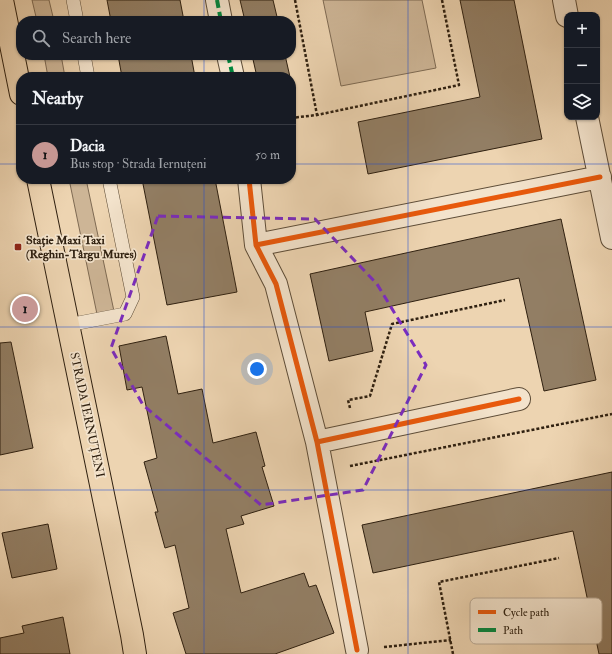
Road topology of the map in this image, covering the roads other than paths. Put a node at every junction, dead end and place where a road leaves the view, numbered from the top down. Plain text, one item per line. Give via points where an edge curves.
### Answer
1 (2, 0) edge
2 (73, 0) edge
3 (217, 0) edge
4 (564, 0) edge
5 (566, 12) edge
6 (76, 16) edge
7 (220, 16) edge
8 (85, 60) edge
9 (229, 60) edge
10 (17, 72) edge
11 (87, 72) edge
12 (232, 72) edge
13 (588, 120) edge
14 (600, 177) junction
15 (39, 184) edge
16 (110, 184) edge
17 (250, 184) edge
18 (612, 238) edge
19 (256, 245) junction
20 (68, 325) junction
21 (519, 399) dead end
22 (317, 442) junction
23 (357, 650) road end
24 (135, 653) edge

1 - 10 main road
2 - 6 lane
3 - 7 street
4 - 5 street
8 - 11 lane
9 - 12 street
13 - 14 street
14 - 18 street
14 - 19 street
15 - 20 main road, STRADA IERNUȚENI
16 - 20 lane via 133,297 125,314
17 - 19 street
19 - 22 street via 276,284
20 - 24 main road, STRADA IERNUȚENI
21 - 22 street
22 - 23 street

